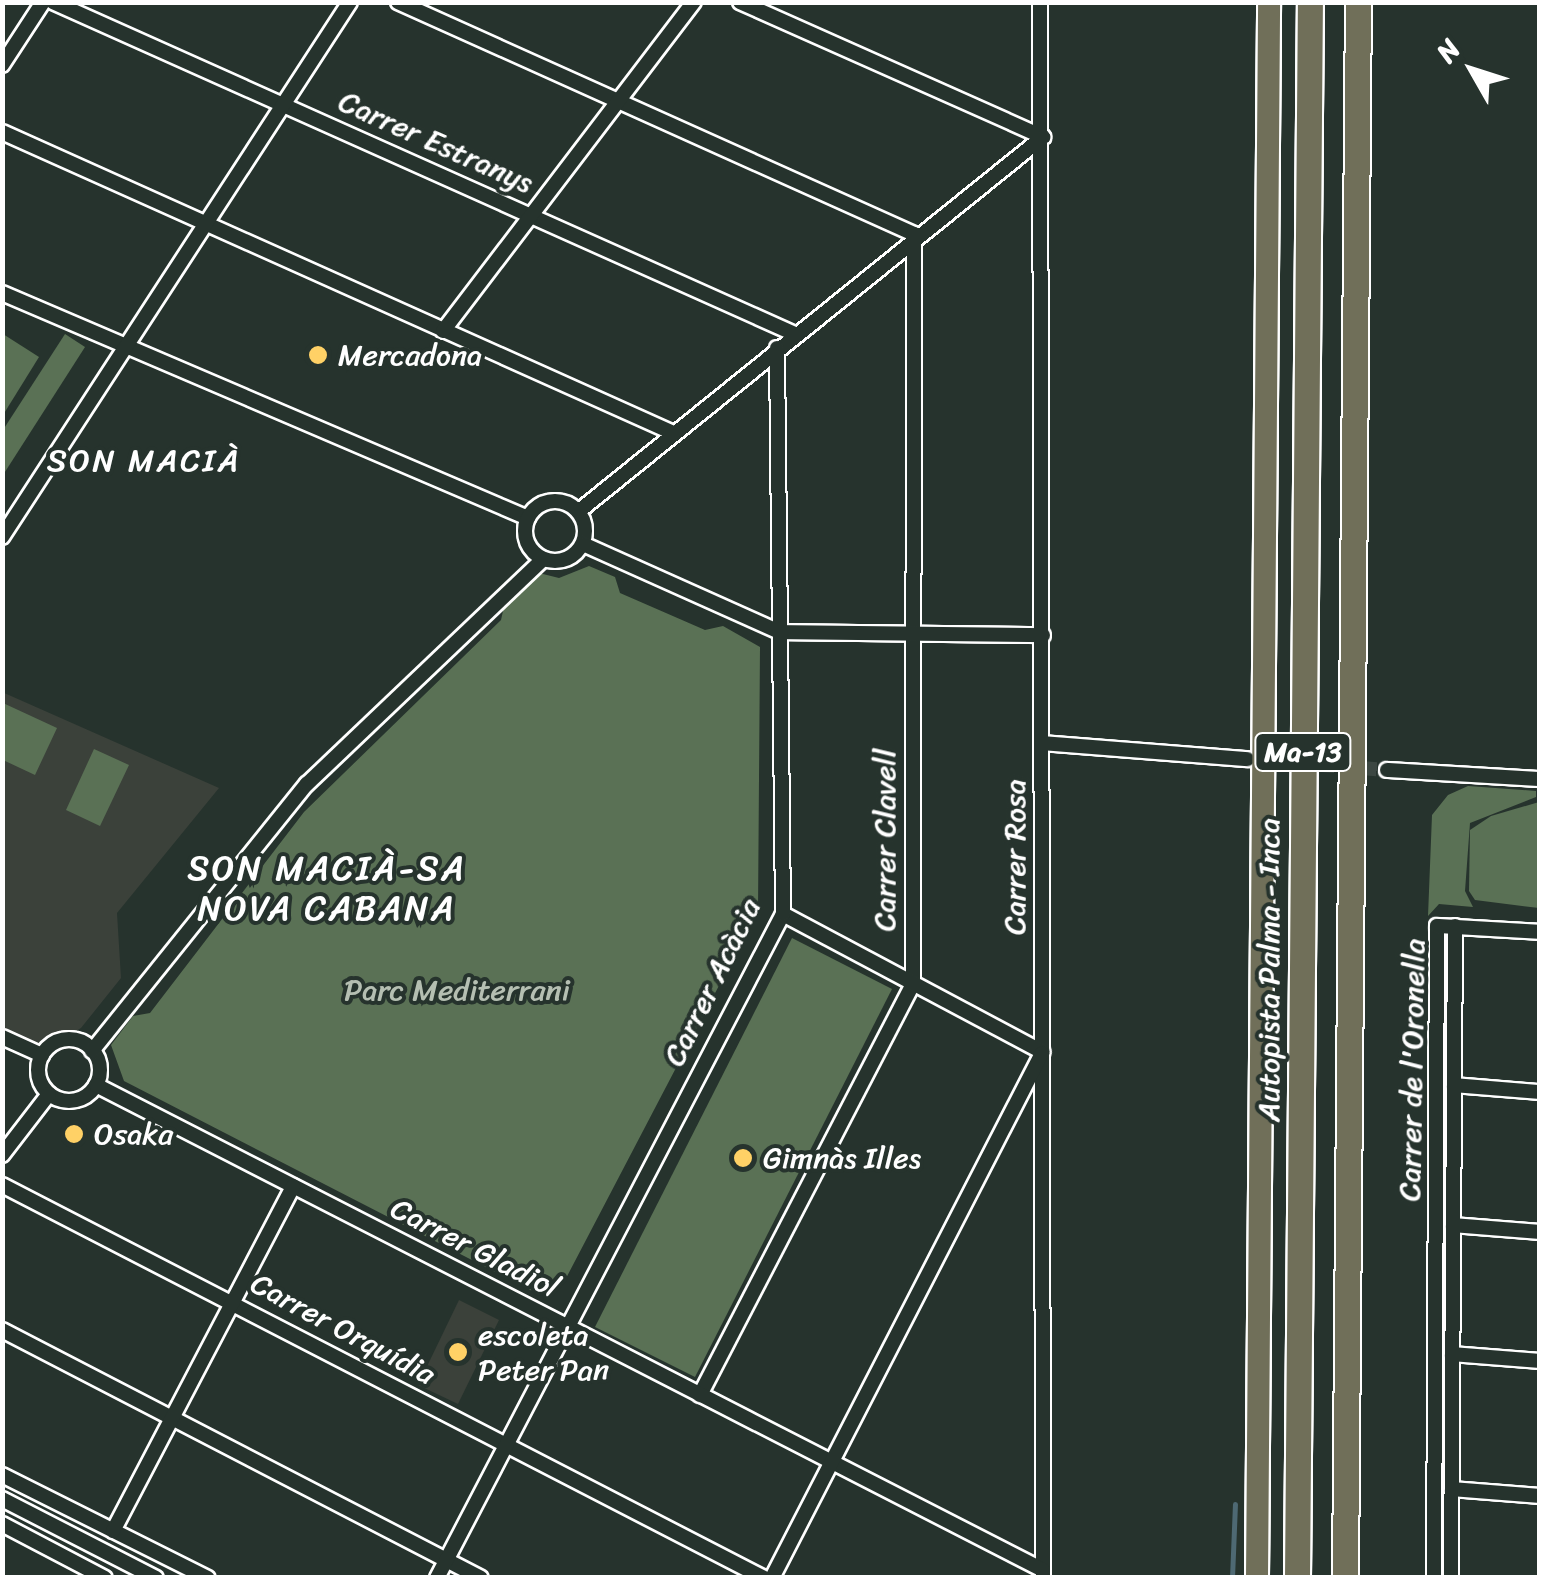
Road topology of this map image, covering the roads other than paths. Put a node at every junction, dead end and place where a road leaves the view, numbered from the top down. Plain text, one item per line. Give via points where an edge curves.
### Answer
1 (43, 2) edge
2 (53, 2) edge
3 (350, 2) edge
4 (398, 2) edge
5 (694, 2) edge
6 (740, 2) edge
7 (1040, 2) edge
8 (1270, 2) edge
9 (1310, 2) edge
10 (1358, 2) edge
11 (2, 65) edge
12 (617, 102) junction
13 (284, 103) junction
14 (2, 132) edge
15 (1042, 137) junction
16 (532, 216) junction
17 (205, 226) junction
18 (914, 234) junction
19 (4, 296) edge
20 (443, 332) junction
21 (795, 334) junction
22 (126, 347) junction
23 (777, 348) junction
24 (670, 432) junction
25 (579, 511) junction
26 (528, 518) junction
27 (2, 537) edge
28 (583, 544) junction
29 (543, 559) junction
30 (780, 632) junction
31 (912, 632) junction
32 (1043, 634) junction
33 (1042, 742) junction
34 (1247, 759) tunnel mouth
35 (1387, 770) tunnel mouth
36 (1540, 779) edge
37 (783, 914) junction
38 (1455, 926) junction
39 (1540, 932) edge
40 (913, 984) junction
41 (2, 1037) edge
42 (92, 1051) junction
43 (1043, 1052) junction
44 (42, 1055) junction
45 (96, 1085) junction
46 (1454, 1085) junction
47 (1540, 1092) edge
48 (49, 1094) junction
49 (2, 1155) edge
50 (2, 1185) edge
51 (293, 1186) junction
52 (1453, 1225) junction
53 (1540, 1232) edge
54 (233, 1302) junction
55 (568, 1327) junction
56 (2, 1330) edge
57 (1452, 1354) junction
58 (1540, 1361) edge
59 (700, 1394) junction
60 (173, 1416) junction
61 (506, 1446) junction
62 (832, 1462) junction
63 (2, 1475) edge
64 (1452, 1489) junction
65 (1540, 1496) edge
66 (2, 1499) edge
67 (1298, 1502) junction
68 (2, 1524) edge
69 (113, 1530) junction
70 (447, 1559) junction
71 (1043, 1574) edge
72 (97, 1575) edge
73 (156, 1578) edge
74 (208, 1578) edge
75 (437, 1578) edge
76 (481, 1578) edge
77 (764, 1578) edge
78 (772, 1578) edge
79 (1257, 1578) edge
80 (1286, 1578) edge
81 (1297, 1578) edge
82 (1345, 1578) edge
83 (1434, 1578) edge
84 (1452, 1578) edge

1 - 11 street
2 - 13 street, Carrer Estranys
3 - 13 street
4 - 12 street
5 - 12 street
6 - 15 street
7 - 15 street, Carrer Rosa
8 - 79 highway
9 - 67 highway, Autopista Palma - Inca / Ma-13
10 - 82 highway, Ma-13
12 - 16 street
12 - 18 street
13 - 16 street, Carrer Estranys
13 - 17 street
14 - 17 street
15 - 18 street
15 - 32 street, Carrer Rosa
16 - 20 street
16 - 21 street, Carrer Estranys
17 - 20 street
17 - 22 street
18 - 21 street
18 - 31 street, Carrer Clavell
19 - 22 street
20 - 24 street
21 - 23 street
22 - 26 street
22 - 27 street
23 - 24 street
23 - 30 street, Carrer Acàcia
24 - 25 street
25 - 26 street via 550,501
25 - 28 street
26 - 29 street via 526,538
28 - 29 street via 564,561
28 - 30 street
29 - 42 street via 307,784
30 - 31 street
30 - 37 street, Carrer Acàcia
31 - 32 street
31 - 40 street, Carrer Clavell
32 - 33 street, Carrer Rosa
33 - 34 street
33 - 43 street, Carrer Rosa
35 - 36 street
37 - 40 street
37 - 55 street, Carrer Acàcia
38 - 39 street
38 - 46 street, Carrer de l'Oronella
38 - 83 street, Carrer de l'Oronella via 1437,926
40 - 43 street
40 - 59 street, Carrer Clavell
41 - 44 street
42 - 44 street via 64,1040
42 - 45 street via 99,1064
43 - 62 street
43 - 71 street, Carrer Rosa
44 - 48 street via 38,1076
45 - 48 street via 78,1100
45 - 51 street, Carrer Gladiol
46 - 47 street
46 - 52 street, Carrer de l'Oronella
48 - 49 street
50 - 54 street, Carrer Orquídia
51 - 54 street
51 - 55 street, Carrer Gladiol
52 - 53 street
52 - 57 street, Carrer de l'Oronella
54 - 60 street
54 - 61 street, Carrer Orquídia
55 - 59 street, Carrer Gladiol
55 - 61 street, Carrer Acàcia
56 - 60 street
57 - 58 street
57 - 64 street, Carrer de l'Oronella
59 - 62 street, Carrer Gladiol
60 - 69 street
60 - 70 street
61 - 70 street, Carrer Acàcia
61 - 77 street, Carrer Orquídia
62 - 71 street, Carrer Gladiol
62 - 78 street
63 - 69 street
64 - 65 street
64 - 84 street, Carrer de l'Oronella
66 - 73 street
67 - 80 highway
67 - 81 highway, Autopista Palma - Inca / Ma-13
68 - 72 street
69 - 74 street
70 - 75 street, Carrer Acàcia
70 - 76 street

